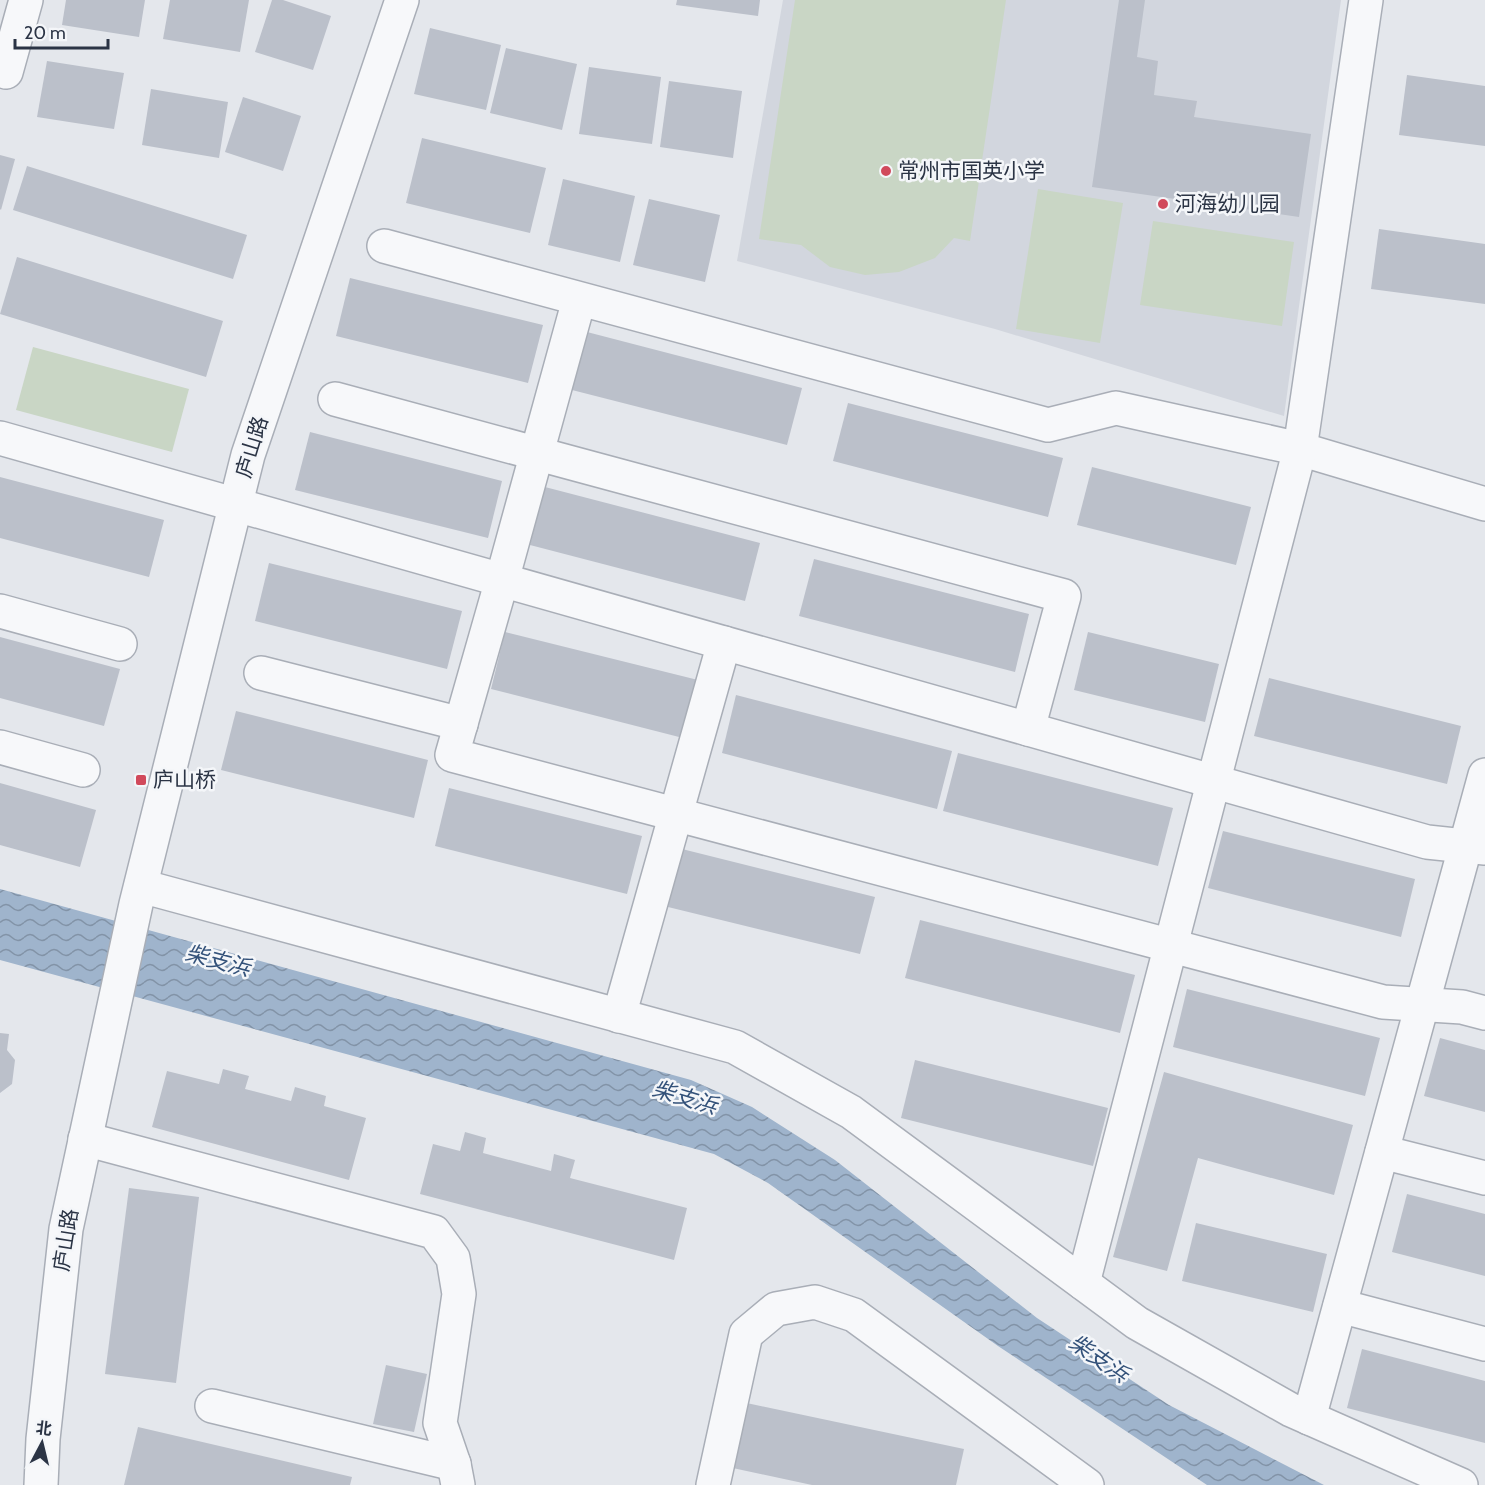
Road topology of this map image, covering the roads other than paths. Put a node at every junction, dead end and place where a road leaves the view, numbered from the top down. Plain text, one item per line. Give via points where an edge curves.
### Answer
1 (26, 0) edge
2 (402, 0) edge
3 (1366, 0) edge
4 (0, 70) edge
5 (384, 246) dead end
6 (579, 300) junction
7 (335, 399) dead end
8 (0, 438) edge
9 (1300, 449) junction
10 (537, 453) junction
11 (1485, 504) edge
12 (236, 505) junction
13 (502, 580) junction
14 (0, 611) edge
15 (723, 643) junction
16 (120, 644) dead end
17 (261, 673) dead end
18 (461, 724) junction
19 (1028, 729) junction
20 (0, 747) edge
21 (83, 770) dead end
22 (1485, 774) edge
23 (1213, 781) junction
24 (675, 815) junction
25 (1476, 847) edge
26 (139, 895) junction
27 (1171, 946) junction
28 (1423, 1004) junction
29 (1485, 1013) edge
30 (619, 1016) junction
31 (85, 1139) junction
32 (1382, 1152) junction
33 (1485, 1178) edge
34 (1083, 1283) junction
35 (1340, 1306) junction
36 (1485, 1344) edge
37 (212, 1406) dead end
38 (1309, 1418) junction
39 (456, 1474) edge
40 (41, 1485) edge
41 (713, 1485) edge
42 (1087, 1485) edge
43 (1461, 1485) edge

1 - 4 street via 6,72
2 - 12 street, 庐山路 via 248,455
3 - 9 street
5 - 6 street
6 - 9 street via 1048,425 1116,408
6 - 10 street
7 - 10 street
8 - 12 street
9 - 11 street
9 - 23 street
10 - 13 street
10 - 19 street via 1064,596
12 - 13 street
12 - 26 street, 庐山路
13 - 15 street
13 - 18 street
14 - 16 street
15 - 19 street
15 - 24 street
17 - 18 street
18 - 24 street via 452,755
19 - 23 street
20 - 21 street
22 - 25 street
23 - 25 street via 1427,842
23 - 27 street
24 - 27 street
24 - 30 street
25 - 28 street
26 - 30 street
26 - 31 street, 庐山路
27 - 28 street via 1383,1002
27 - 34 street
28 - 29 street
28 - 32 street
30 - 34 street via 735,1047 851,1112
31 - 39 street via 434,1232 453,1258 459,1294 440,1423
31 - 40 street, 庐山路 via 66,1229
32 - 33 street
32 - 35 street
34 - 38 street via 1137,1323
35 - 36 street
35 - 38 street
37 - 39 street
38 - 43 street
41 - 42 street via 746,1334 776,1309 815,1302 854,1315

